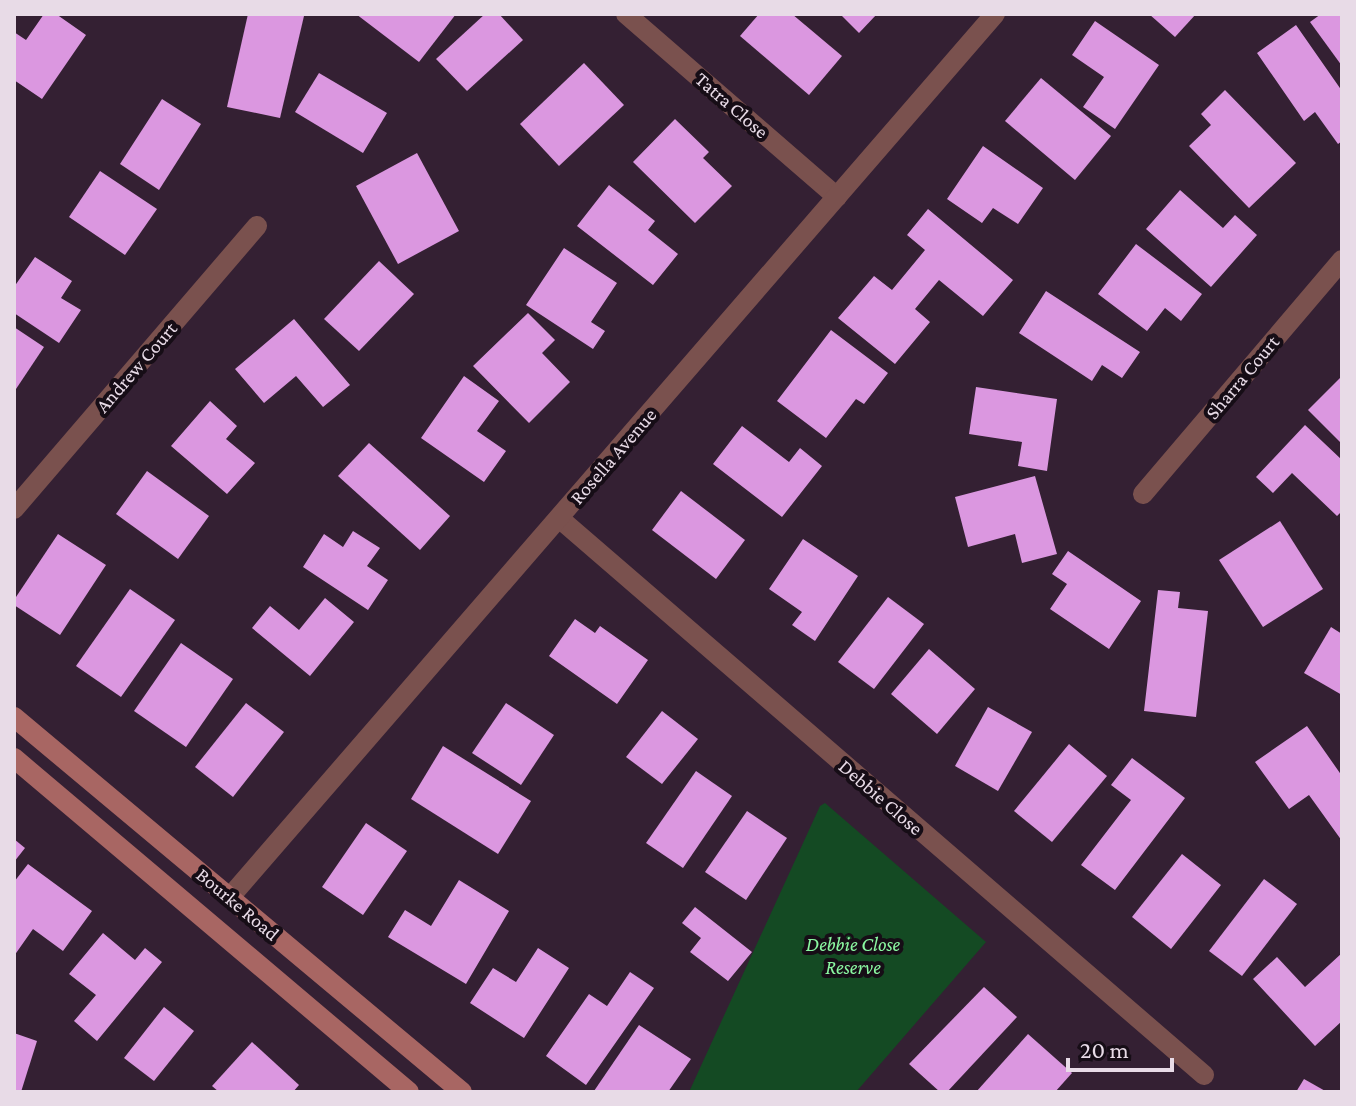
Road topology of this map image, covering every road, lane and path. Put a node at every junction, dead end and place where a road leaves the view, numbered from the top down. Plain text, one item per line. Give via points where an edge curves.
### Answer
1 (626, 14) edge
2 (995, 14) edge
3 (837, 197) junction
4 (257, 226) dead end
5 (1342, 260) edge
6 (1143, 494) dead end
7 (14, 509) edge
8 (559, 518) junction
9 (14, 717) edge
10 (14, 758) edge
11 (230, 897) junction
12 (209, 922) junction
13 (1204, 1075) dead end
14 (409, 1092) edge
15 (462, 1092) edge

1 - 3 street, Tatra Close
2 - 3 street, Rosella Avenue
3 - 8 street, Rosella Avenue
4 - 7 street, Andrew Court
5 - 6 street, Sharra Court
8 - 11 street, Rosella Avenue
8 - 13 street, Debbie Close
9 - 11 main road, Bourke Road
10 - 12 main road, Bourke Road
11 - 12 main road
11 - 15 main road, Bourke Road
12 - 14 main road, Bourke Road

